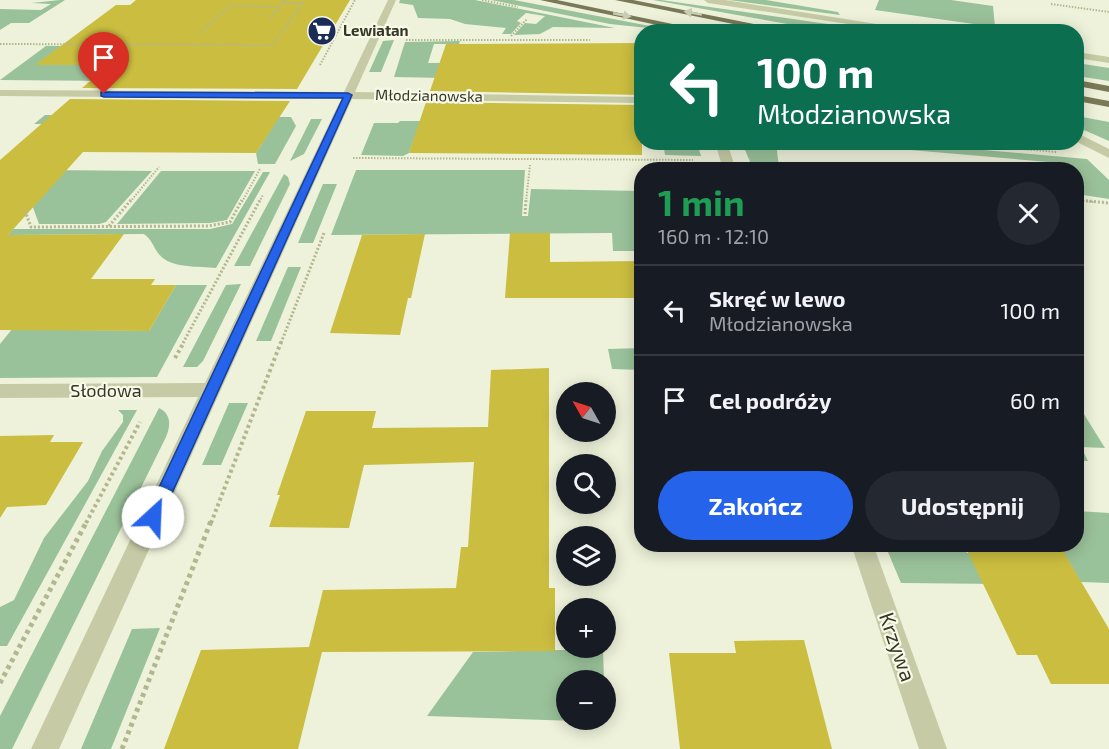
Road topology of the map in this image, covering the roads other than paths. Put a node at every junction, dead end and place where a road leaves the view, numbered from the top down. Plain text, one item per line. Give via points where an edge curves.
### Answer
1 (392, 0) edge
2 (544, 0) edge
3 (619, 0) edge
4 (708, 0) edge
5 (667, 24) edge
6 (748, 24) edge
7 (869, 24) edge
8 (1084, 57) edge
9 (1109, 60) edge
10 (1084, 85) edge
11 (1109, 88) edge
12 (0, 93) edge
13 (348, 95) junction
14 (634, 100) edge
15 (1084, 100) edge
16 (1109, 104) edge
17 (1084, 141) edge
18 (1107, 153) edge
19 (212, 390) junction
20 (0, 391) edge
21 (865, 552) edge
22 (45, 749) edge
23 (933, 749) edge

1 - 13 street
2 -> 5 main road
6 -> 3 main road
4 - 7 street
8 - 9 street
10 - 11 main road
12 - 13 street, Młodzianowska
13 - 14 street, Młodzianowska
13 - 19 street
15 - 16 main road
17 - 18 street
19 - 20 street, Słodowa
19 - 22 street
21 - 23 street, Krzywa

